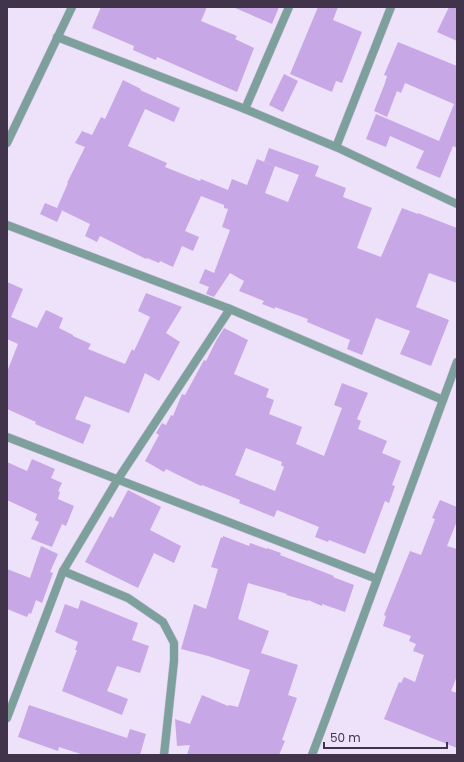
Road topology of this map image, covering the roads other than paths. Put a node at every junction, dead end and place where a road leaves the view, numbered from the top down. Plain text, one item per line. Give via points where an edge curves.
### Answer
1 (72, 7) edge
2 (289, 7) edge
3 (391, 7) edge
4 (57, 37) junction
5 (245, 109) junction
6 (7, 143) edge
7 (336, 147) junction
8 (457, 204) edge
9 (7, 225) edge
10 (230, 309) junction
11 (457, 362) edge
12 (443, 400) junction
13 (7, 437) edge
14 (118, 479) junction
15 (63, 571) junction
16 (377, 579) junction
17 (7, 718) edge
18 (164, 755) edge
19 (312, 755) edge

1 - 4 street
2 - 5 street
3 - 7 street
4 - 5 street
4 - 6 street
5 - 7 street
7 - 8 street
9 - 10 street
10 - 12 street
10 - 14 street
11 - 12 street
12 - 16 street
13 - 14 street
14 - 15 street
14 - 16 street
15 - 17 street
15 - 18 street via 128,598 163,622 174,643
16 - 19 street

